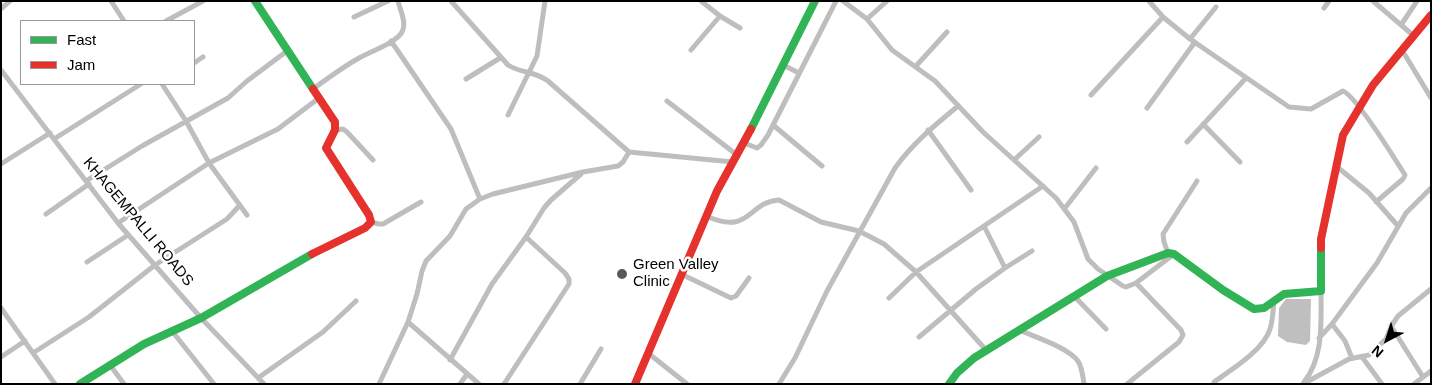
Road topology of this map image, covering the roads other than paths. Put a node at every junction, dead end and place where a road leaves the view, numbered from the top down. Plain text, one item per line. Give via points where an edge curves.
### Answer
1 (10, 1) edge
2 (111, 1) edge
3 (203, 1) edge
4 (255, 1) edge
5 (388, 1) edge
6 (398, 1) edge
7 (451, 1) edge
8 (545, 1) edge
9 (701, 1) edge
10 (815, 1) edge
11 (836, 1) edge
12 (843, 1) edge
13 (887, 1) edge
14 (1149, 1) edge
15 (1329, 1) edge
16 (1373, 1) edge
17 (1417, 1) edge
18 (1216, 7) dead end
19 (1324, 8) dead end
20 (1, 9) edge
21 (1431, 15) edge
22 (720, 16) junction
23 (354, 17) dead end
24 (1163, 17) junction
25 (867, 19) junction
26 (123, 20) edge
27 (168, 20) edge
28 (740, 28) dead end
29 (1407, 29) junction
30 (947, 32) dead end
31 (1192, 40) junction
32 (391, 41) junction
33 (691, 50) dead end
34 (1402, 50) junction
35 (287, 51) junction
36 (203, 58) dead end
37 (500, 58) junction
38 (195, 62) edge
39 (785, 66) junction
40 (916, 66) junction
41 (1, 70) edge
42 (530, 72) junction
43 (799, 73) junction
44 (1246, 78) junction
45 (466, 79) dead end
46 (139, 85) edge
47 (163, 85) edge
48 (313, 89) junction
49 (1091, 95) dead end
50 (318, 98) junction
51 (1431, 98) edge
52 (667, 101) dead end
53 (958, 106) junction
54 (1359, 107) junction
55 (1146, 108) dead end
56 (508, 115) dead end
57 (186, 121) junction
58 (1203, 124) junction
59 (773, 125) junction
60 (336, 130) junction
61 (928, 130) junction
62 (50, 133) junction
63 (1039, 137) dead end
64 (54, 139) junction
65 (1186, 142) dead end
66 (745, 144) junction
67 (628, 152) junction
68 (735, 159) junction
69 (373, 160) dead end
70 (1014, 160) junction
71 (1240, 162) dead end
72 (209, 163) junction
73 (1, 164) edge
74 (1335, 165) junction
75 (822, 166) dead end
76 (1096, 168) dead end
77 (583, 172) junction
78 (1197, 180) dead end
79 (88, 182) junction
80 (1043, 186) junction
81 (1431, 188) edge
82 (971, 190) dead end
83 (480, 198) junction
84 (422, 202) dead end
85 (1376, 202) junction
86 (240, 205) junction
87 (1065, 208) junction
88 (46, 214) dead end
89 (247, 216) dead end
90 (706, 216) junction
91 (371, 222) junction
92 (118, 223) junction
93 (984, 226) junction
94 (1398, 226) junction
95 (860, 231) junction
96 (128, 234) junction
97 (526, 237) junction
98 (1032, 251) dead end
99 (1171, 253) junction
100 (87, 262) dead end
101 (156, 266) junction
102 (1005, 268) junction
103 (916, 272) junction
104 (681, 274) junction
105 (1107, 276) junction
106 (750, 278) dead end
107 (1136, 283) junction
108 (1431, 289) edge
109 (1321, 291) junction
110 (1074, 296) junction
111 (889, 298) dead end
112 (356, 301) dead end
113 (1274, 301) junction
114 (1, 308) edge
115 (950, 310) junction
116 (201, 318) junction
117 (408, 322) junction
118 (1332, 324) junction
119 (1391, 326) junction
120 (1106, 329) dead end
121 (1018, 330) junction
122 (172, 331) junction
123 (919, 337) dead end
124 (1319, 338) junction
125 (25, 341) junction
126 (601, 349) dead end
127 (986, 350) junction
128 (648, 352) junction
129 (33, 353) junction
130 (1, 357) edge
131 (1362, 357) junction
132 (1352, 358) junction
133 (450, 360) junction
134 (110, 365) junction
135 (1431, 371) edge
136 (466, 374) junction
137 (1423, 377) junction
138 (258, 378) junction
139 (1214, 382) dead end
140 (55, 384) edge
141 (80, 384) edge
142 (124, 384) edge
143 (214, 384) edge
144 (264, 384) edge
145 (379, 384) edge
146 (460, 384) edge
147 (479, 384) edge
148 (504, 384) edge
149 (580, 384) edge
150 (635, 384) edge
151 (687, 384) edge
152 (778, 384) edge
153 (949, 384) edge
154 (1084, 384) edge
155 (1127, 384) edge
156 (1382, 384) edge
157 (1414, 384) edge

1 - 20 street
2 - 26 street
3 - 27 street
4 - 35 street
5 - 23 street
6 - 32 street via 403,30
7 - 37 street
8 - 42 street via 539,47
9 - 22 street
10 - 39 street
11 - 43 street
12 - 25 street
13 - 25 street
14 - 24 street
15 - 19 street
16 - 29 street
17 - 29 street
18 - 31 street
21 - 29 street
22 - 28 street
22 - 33 street
24 - 31 street
24 - 49 street
25 - 40 street via 892,50
29 - 34 street
30 - 40 street
31 - 44 street
31 - 55 street
32 - 48 street via 361,56
32 - 83 street via 451,129
34 - 51 street
34 - 54 street
35 - 48 street
35 - 57 street via 232,96
36 - 38 street
37 - 42 street via 515,70
37 - 45 street
39 - 43 street
39 - 66 street
40 - 53 street
41 - 62 street, KHAGEMPALLI ROADS
42 - 56 street
42 - 67 street via 548,81
43 - 59 street
44 - 54 street via 1291,108 1311,109 1343,91
44 - 58 street
46 - 64 street
47 - 57 street
48 - 50 street
50 - 60 street via 335,122
50 - 72 street via 278,129
52 - 68 street
53 - 61 street
53 - 70 street
54 - 74 street via 1343,135
54 - 85 street via 1404,175
57 - 72 street
57 - 79 street via 114,162
58 - 65 street
58 - 71 street
59 - 66 street via 758,148
59 - 75 street
60 - 69 street via 347,132
60 - 91 street via 326,148
61 - 82 street
61 - 95 street via 894,168
62 - 64 street, KHAGEMPALLI ROADS
62 - 73 street
63 - 70 street
64 - 79 street, KHAGEMPALLI ROADS
66 - 68 street
67 - 68 street
67 - 77 street via 618,166
68 - 90 street
70 - 80 street
72 - 86 street
72 - 92 street
74 - 85 street
74 - 109 street via 1321,239
76 - 87 street
77 - 83 street
77 - 97 street via 551,200
78 - 99 street via 1164,231 1164,241
79 - 88 street
79 - 92 street, KHAGEMPALLI ROADS
80 - 87 street
80 - 93 street
81 - 94 street
83 - 117 street via 466,209 450,236 426,261
84 - 91 street via 384,224
85 - 94 street
86 - 89 street
86 - 101 street via 227,219
87 - 105 street via 1088,259
90 - 95 street via 735,223 772,200 780,200 821,222
90 - 104 street
91 - 116 street via 366,228 304,258
92 - 96 street, KHAGEMPALLI ROADS
93 - 102 street
93 - 103 street
94 - 118 street via 1377,263
95 - 103 street via 884,244
95 - 152 street via 795,358
96 - 100 street
96 - 101 street, KHAGEMPALLI ROADS
97 - 133 street via 492,284
97 - 148 street via 565,273 569,284
98 - 102 street
99 - 105 street
99 - 107 street
99 - 113 street via 1250,307 1261,308
101 - 116 street, KHAGEMPALLI ROADS
101 - 129 street via 89,317
102 - 115 street
103 - 111 street
103 - 115 street
104 - 106 street via 731,298
104 - 128 street
105 - 107 street via 1124,287
105 - 110 street
107 - 155 street via 1175,322 1183,335 1174,347
108 - 119 street via 1403,311
109 - 113 street via 1284,294
109 - 124 street
110 - 120 street
110 - 121 street
112 - 138 street via 322,332
113 - 139 street via 1268,334 1248,357
114 - 125 street
115 - 123 street
115 - 127 street
116 - 122 street
116 - 138 street, KHAGEMPALLI ROADS
117 - 133 street
117 - 145 street
118 - 124 street
118 - 132 street via 1345,341
119 - 131 street via 1385,341
119 - 137 street
121 - 127 street
121 - 154 street via 1075,359 1081,367
122 - 134 street
122 - 143 street
124 - 132 street via 1310,374 1302,384
125 - 129 street
125 - 130 street
126 - 149 street
127 - 153 street
128 - 150 street
128 - 151 street
129 - 140 street
131 - 132 street
131 - 156 street
133 - 136 street
134 - 141 street
134 - 142 street
135 - 137 street
136 - 146 street
136 - 147 street
137 - 157 street
138 - 144 street, KHAGEMPALLI ROADS

